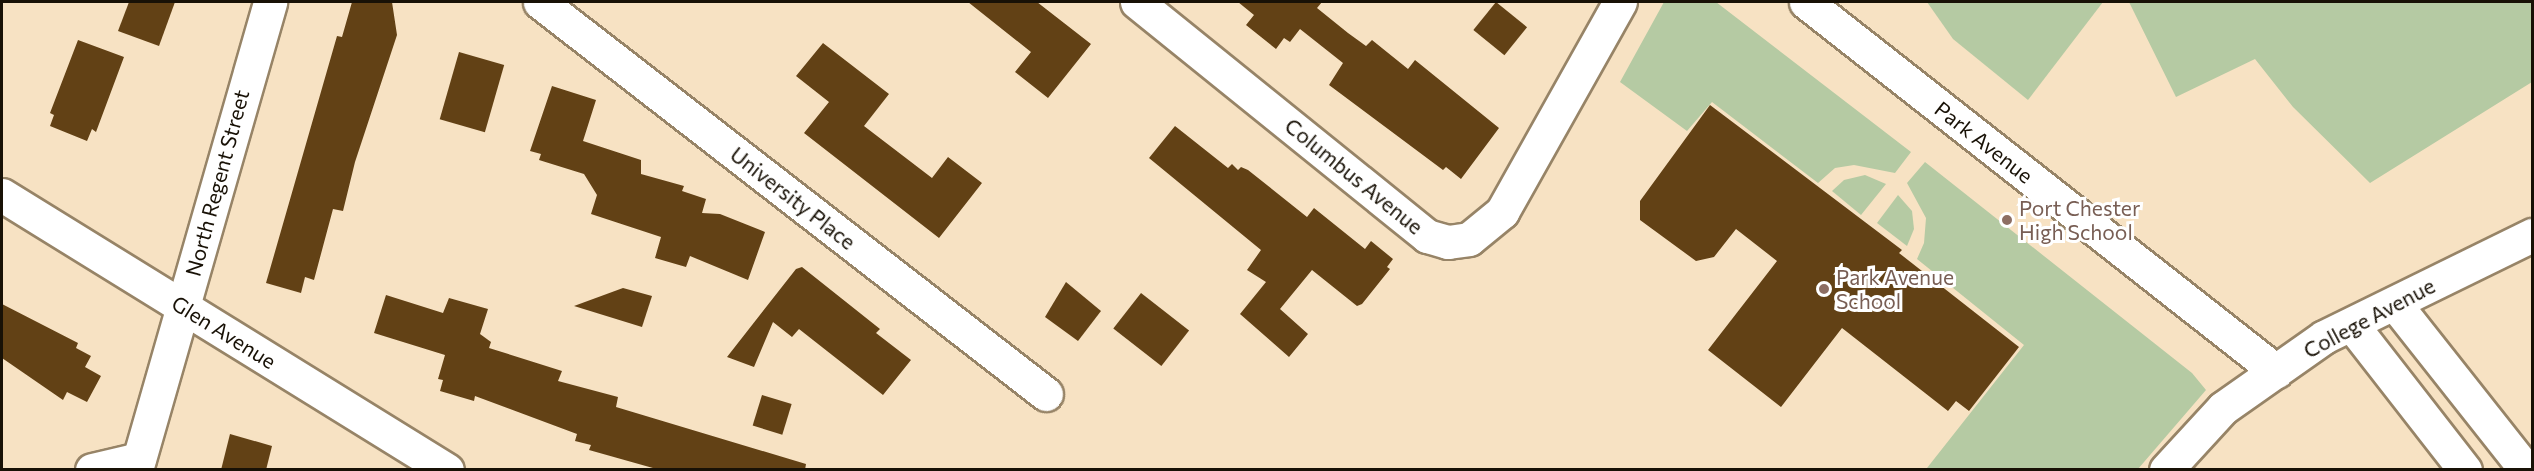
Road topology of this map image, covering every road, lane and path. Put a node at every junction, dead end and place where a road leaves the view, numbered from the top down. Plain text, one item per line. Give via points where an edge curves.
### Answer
1 (270, 2) edge
2 (540, 2) edge
3 (1137, 2) edge
4 (1620, 2) edge
5 (1806, 2) edge
6 (2, 195) edge
7 (2532, 235) edge
8 (2395, 304) junction
9 (184, 308) junction
10 (2352, 325) junction
11 (2276, 371) junction
12 (1046, 394) dead end
13 (137, 464) edge
14 (92, 470) edge
15 (447, 470) edge
16 (2166, 470) edge
17 (2465, 470) edge
18 (2526, 470) edge

1 - 9 street, North Regent Street
2 - 12 street, University Place
3 - 4 street, Columbus Avenue via 1426,236 1448,242 1469,239 1502,212
5 - 11 street, Park Avenue
6 - 9 street, Glen Avenue
7 - 8 street, College Avenue
8 - 10 street, College Avenue
8 - 18 street
9 - 13 street, North Regent Street
9 - 15 street, Glen Avenue
10 - 11 street, College Avenue via 2324,337
10 - 17 street
11 - 16 street, College Avenue via 2223,408
13 - 14 street

